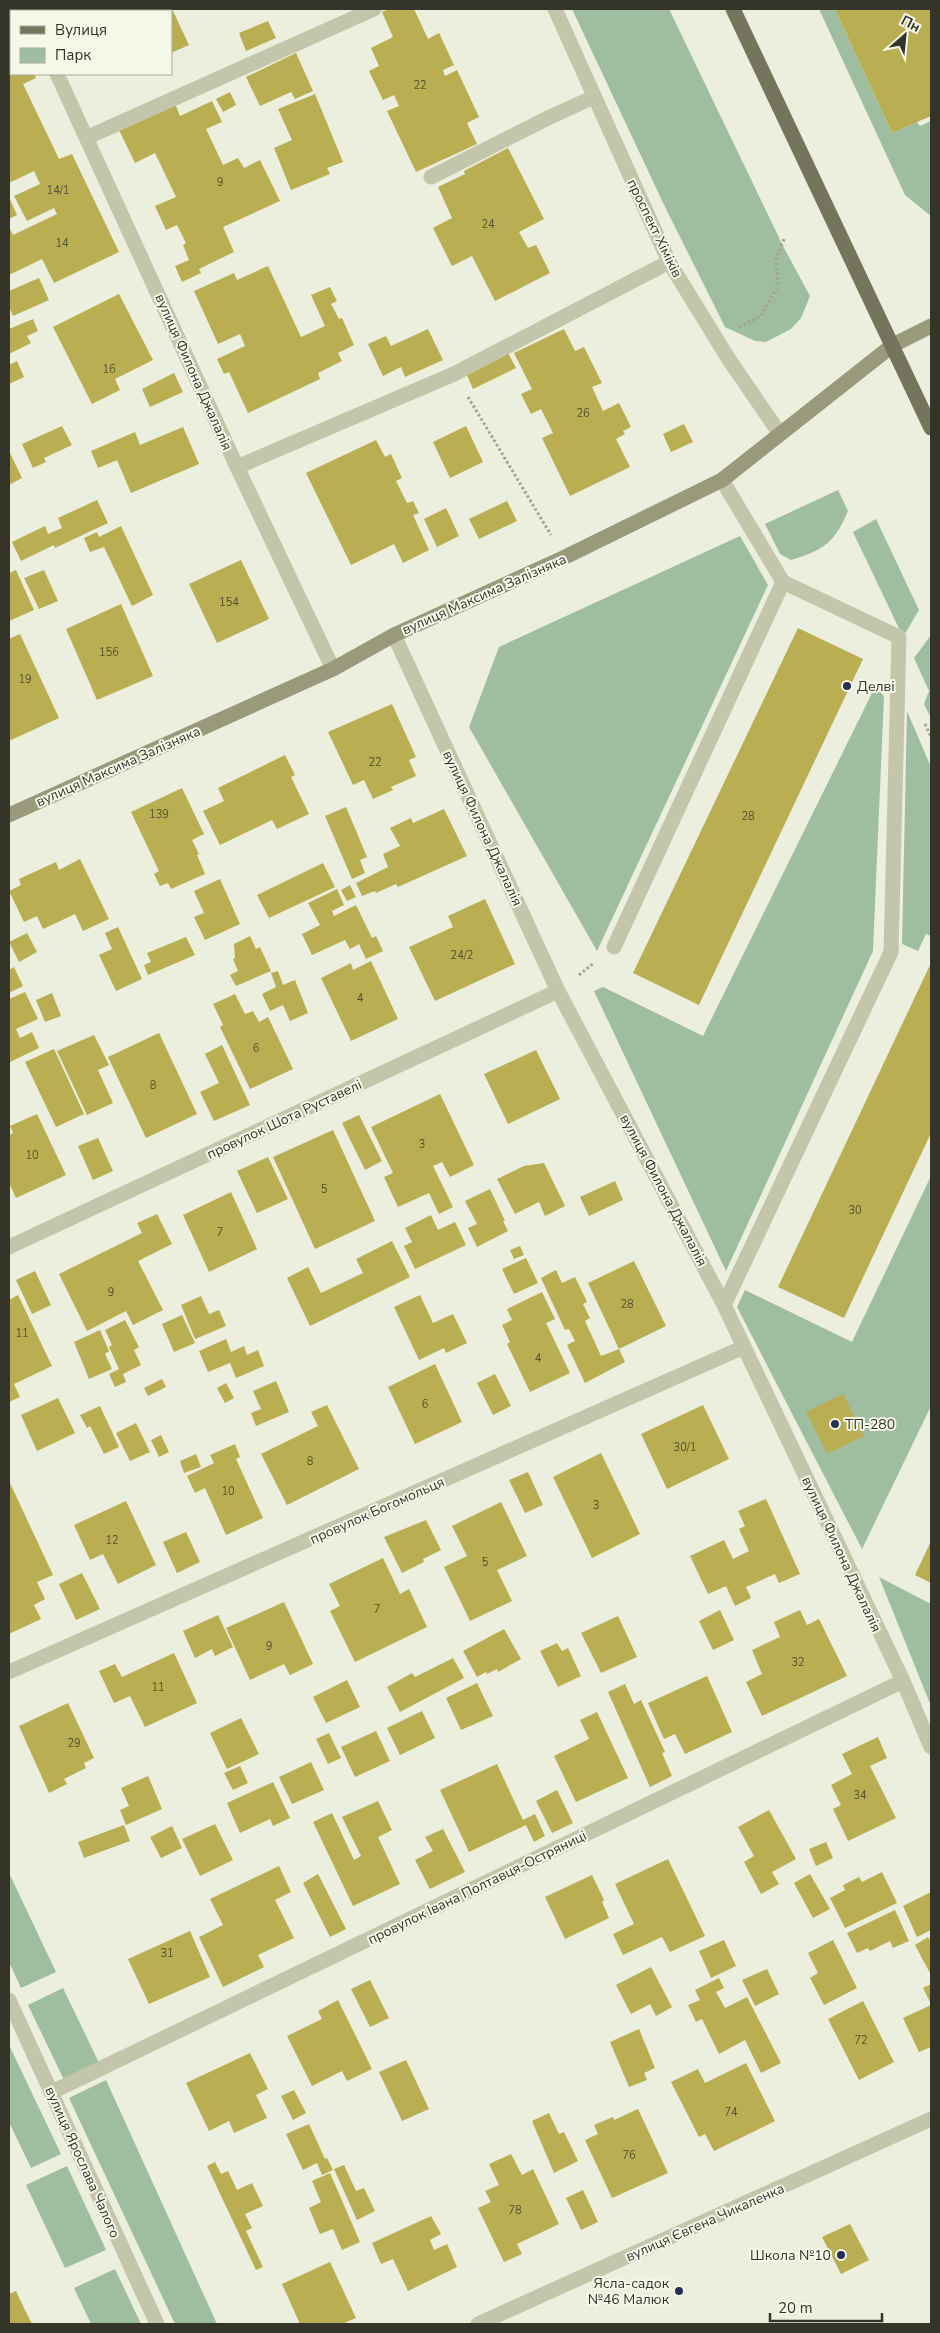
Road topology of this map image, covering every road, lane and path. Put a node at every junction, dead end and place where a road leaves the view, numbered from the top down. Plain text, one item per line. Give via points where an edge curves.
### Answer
1 (374, 9) edge
2 (554, 9) edge
3 (733, 9) edge
4 (57, 75) edge
5 (594, 97) junction
6 (88, 137) junction
7 (431, 176) dead end
8 (785, 237) dead end
9 (669, 262) junction
10 (931, 326) edge
11 (716, 338) junction
12 (892, 345) junction
13 (454, 374) junction
14 (931, 428) edge
15 (780, 434) junction
16 (237, 467) junction
17 (722, 480) junction
18 (564, 558) junction
19 (783, 582) junction
20 (394, 635) junction
21 (333, 669) junction
22 (9, 816) edge
23 (614, 947) joint
24 (558, 991) junction
25 (9, 1247) edge
26 (724, 1305) junction
27 (744, 1347) junction
28 (9, 1672) edge
29 (903, 1681) junction
30 (931, 1748) edge
31 (9, 2000) edge
32 (52, 2092) junction
33 (931, 2119) edge
34 (157, 2324) edge
35 (478, 2324) edge

1 - 6 street
2 - 5 street, проспект Хіміків
3 - 12 main road
4 - 6 street, вулиця Филона Джалалія
5 - 7 street
5 - 9 street, проспект Хіміків
6 - 16 street, вулиця Филона Джалалія
8 - 11 path via 776,258 778,285 761,316
9 - 11 street, проспект Хіміків
9 - 13 street
10 - 12 street, вулиця Максима Залізняка
11 - 15 street, проспект Хіміків
12 - 14 main road
12 - 15 street, вулиця Максима Залізняка
13 - 16 street
13 - 18 path
15 - 17 street, вулиця Максима Залізняка
16 - 21 street, вулиця Филона Джалалія
17 - 18 street, вулиця Максима Залізняка
17 - 19 street
18 - 20 street, вулиця Максима Залізняка
19 - 23 street
19 - 26 street via 899,637 891,952
20 - 21 street, вулиця Максима Залізняка
20 - 24 street, вулиця Филона Джалалія
21 - 22 street, вулиця Максима Залізняка
23 - 24 path
24 - 25 street, провулок Шота Руставелі
24 - 26 street, вулиця Филона Джалалія
26 - 27 street, вулиця Филона Джалалія
27 - 28 street, провулок Богомольця
27 - 29 street, вулиця Филона Джалалія
29 - 30 street, вулиця Филона Джалалія
29 - 32 street, провулок Івана Полтавця-Остряниці
31 - 32 street, вулиця Ярослава Чалого
32 - 34 street, вулиця Ярослава Чалого
33 - 35 street, вулиця Євгена Чикаленка

